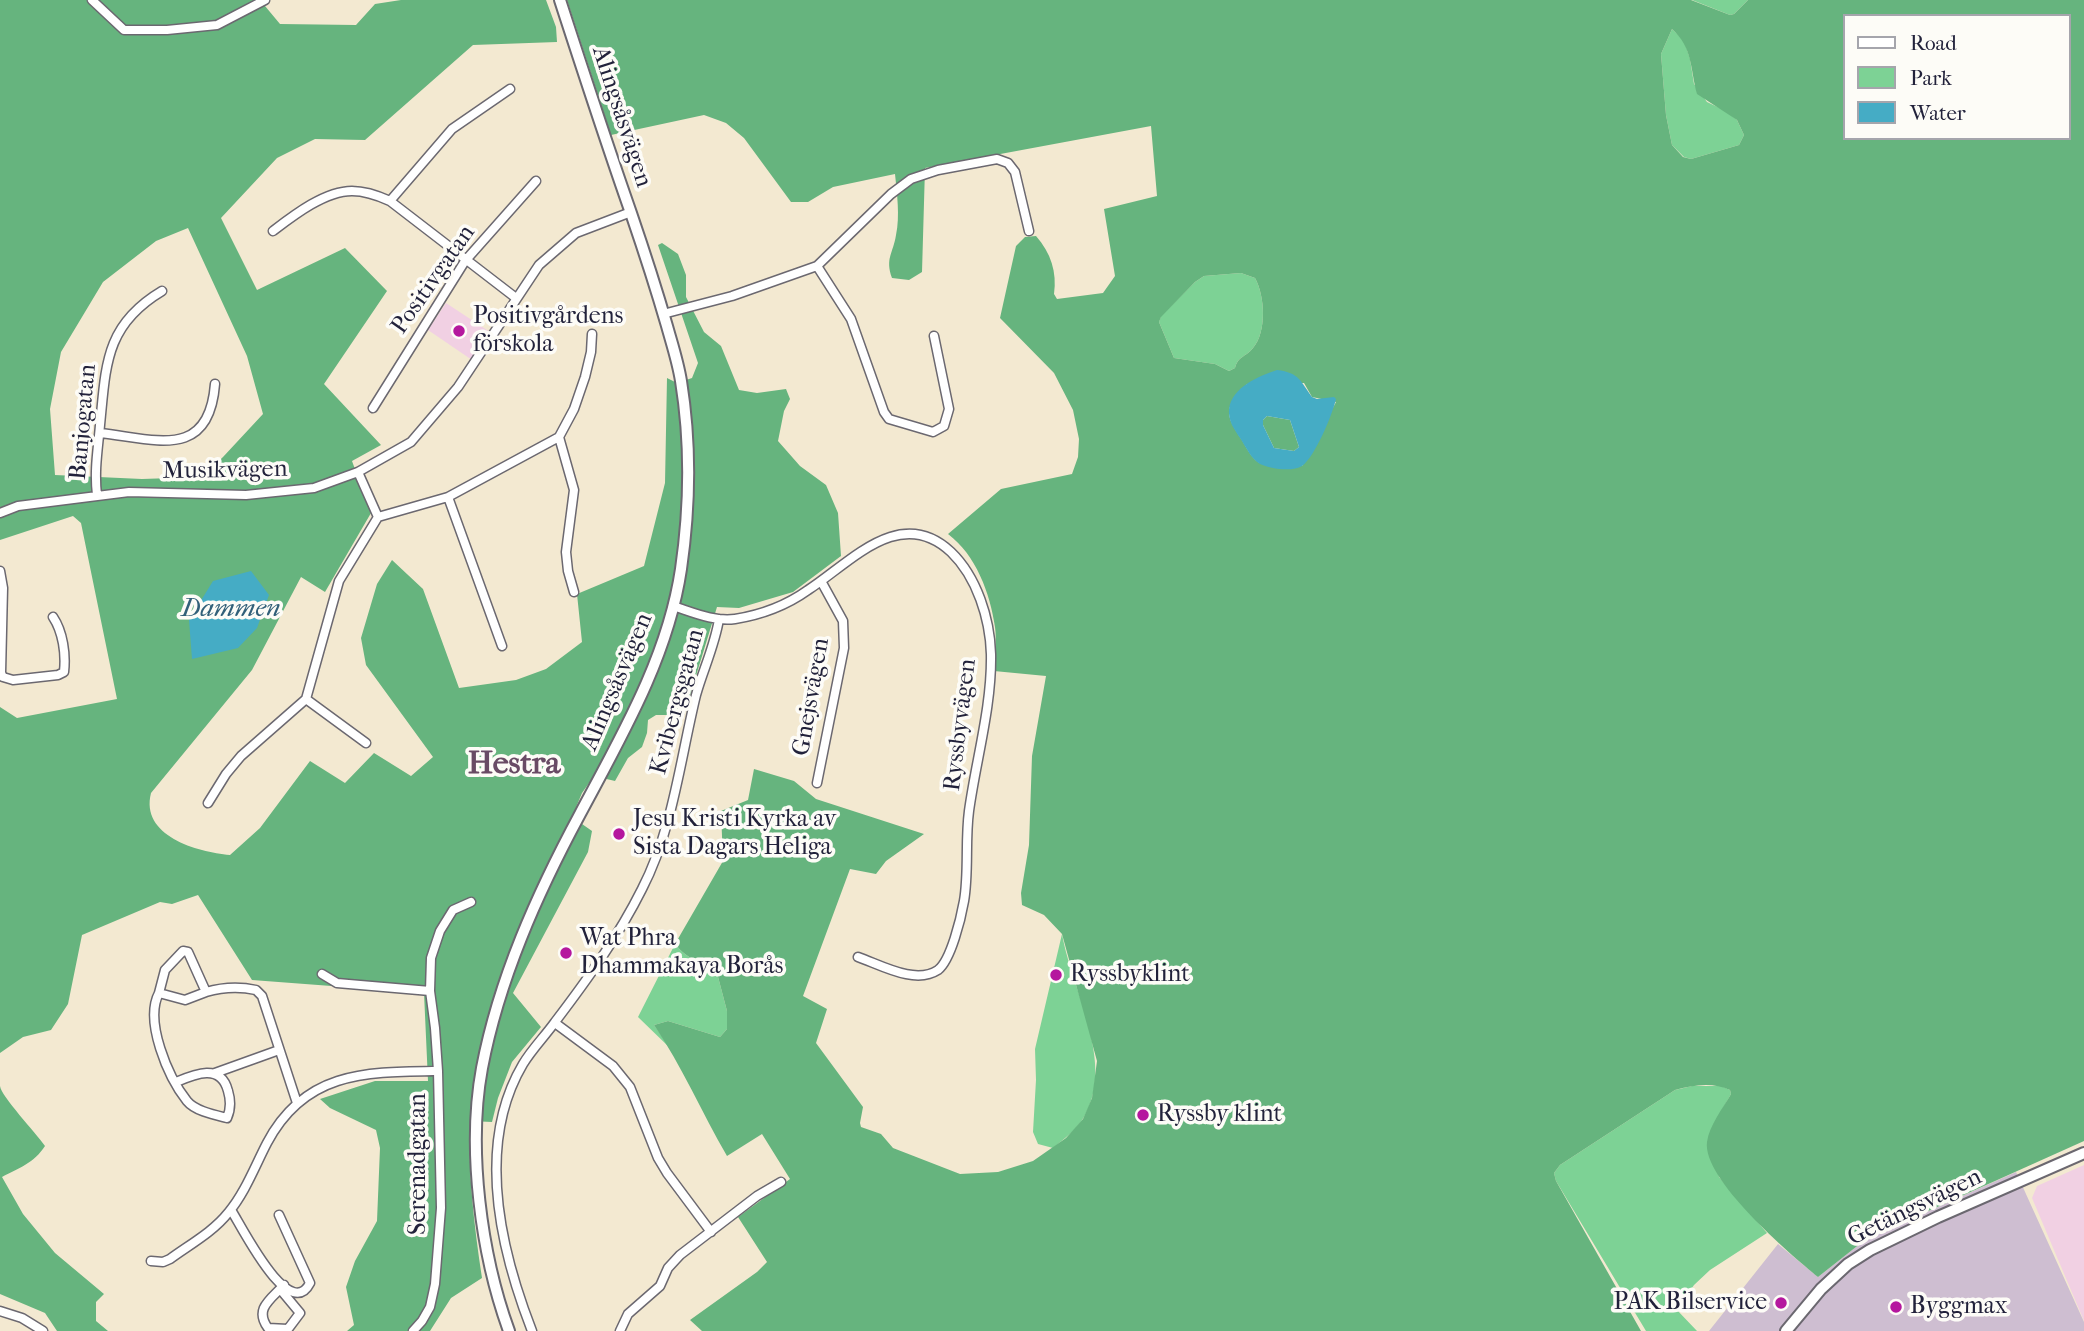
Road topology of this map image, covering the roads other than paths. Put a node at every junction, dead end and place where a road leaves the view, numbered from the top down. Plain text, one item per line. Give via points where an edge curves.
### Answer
1 (92, 0) edge
2 (265, 0) edge
3 (560, 0) edge
4 (509, 89) dead end
5 (536, 181) dead end
6 (390, 201) junction
7 (631, 212) junction
8 (273, 231) dead end
9 (1029, 231) dead end
10 (466, 261) junction
11 (817, 266) junction
12 (162, 291) dead end
13 (516, 298) junction
14 (663, 314) junction
15 (592, 334) dead end
16 (934, 335) dead end
17 (215, 384) dead end
18 (373, 408) dead end
19 (100, 433) junction
20 (559, 437) junction
21 (358, 472) junction
22 (97, 495) junction
23 (448, 497) junction
24 (0, 513) edge
25 (378, 517) junction
26 (0, 571) edge
27 (821, 581) junction
28 (575, 592) dead end
29 (673, 606) junction
30 (53, 617) dead end
31 (719, 619) junction
32 (502, 646) dead end
33 (306, 699) junction
34 (366, 743) dead end
35 (817, 783) dead end
36 (208, 803) dead end
37 (471, 902) dead end
38 (858, 957) dead end
39 (322, 974) dead end
40 (430, 991) junction
41 (206, 992) junction
42 (159, 993) junction
43 (555, 1023) junction
44 (279, 1050) junction
45 (438, 1071) junction
46 (215, 1073) junction
47 (176, 1083) junction
48 (297, 1103) junction
49 (2084, 1153) edge
50 (781, 1182) dead end
51 (231, 1210) junction
52 (278, 1215) dead end
53 (711, 1232) junction
54 (151, 1261) dead end
55 (282, 1287) junction
56 (0, 1311) edge
57 (43, 1331) edge
58 (412, 1331) edge
59 (509, 1331) edge
60 (532, 1331) edge
61 (620, 1331) edge
62 (1786, 1331) edge

1 - 2 street via 124,30 167,30 217,25
3 - 7 main road, Alingsåsvägen
4 - 6 street via 452,129
5 - 10 street, Positivgatan
6 - 8 street via 343,191
6 - 10 street
7 - 13 street, Musikvägen via 576,233 539,265
7 - 14 main road, Alingsåsvägen
9 - 11 street via 1015,172 997,159 911,179
10 - 13 street
10 - 18 street, Positivgatan
11 - 14 street via 707,304
11 - 16 street via 851,319 884,412 889,419 933,432 944,426 949,409
12 - 19 street, Banjogatan via 141,305 114,343 106,362
13 - 21 street, Musikvägen via 458,387 411,442
14 - 29 main road, Alingsåsvägen via 681,377 688,453 685,540
15 - 20 street via 585,377
17 - 19 street via 211,414 198,430 181,440
19 - 22 street, Banjogatan via 95,457
20 - 23 street
20 - 28 street via 574,490 566,552
21 - 22 street, Musikvägen via 314,488 246,495
21 - 25 street
22 - 24 street, Musikvägen
23 - 25 street
23 - 32 street
25 - 33 street via 339,581
26 - 30 street via 4,677 13,680 64,672 60,627
27 - 31 street, Ryssbyvägen via 776,607
27 - 35 street, Gnejsvägen via 843,621 844,648
27 - 38 street, Ryssbyvägen via 888,537 911,534 936,541 950,551 972,582 991,653 968,813 966,884 945,963 926,976 915,976
29 - 31 street, Ryssbyvägen
29 - 59 main road, Alingsåsvägen via 642,693 567,838 512,962 481,1072 477,1172 483,1230
31 - 43 street, Kvibergsgatan via 657,856 623,927
33 - 34 street
33 - 36 street via 241,756
37 - 40 street, Serenadgatan via 453,911 440,931 431,958
39 - 40 street via 337,983
40 - 45 street, Serenadgatan
41 - 42 street via 185,1000
41 - 42 street via 188,952 183,951 166,970
41 - 44 street via 222,987 256,990
42 - 47 street via 154,1002 157,1039
43 - 53 street via 613,1066 631,1087 667,1173
43 - 60 street, Kvibergsgatan via 513,1084 496,1156 508,1257
44 - 46 street
44 - 48 street
45 - 48 street via 348,1077
45 - 58 street, Serenadgatan via 441,1208 435,1284 430,1307
46 - 47 street
46 - 47 street via 226,1085 231,1106 227,1118 187,1102
48 - 51 street via 269,1139
49 - 62 main road, Getängsvägen via 1870,1250 1821,1289
50 - 53 street
51 - 54 street via 170,1259
51 - 55 street via 254,1253
52 - 55 street via 310,1283 300,1293
53 - 61 street via 668,1268 660,1286 628,1314
55 - 55 street via 261,1312 268,1328 288,1329 300,1314
56 - 57 street

